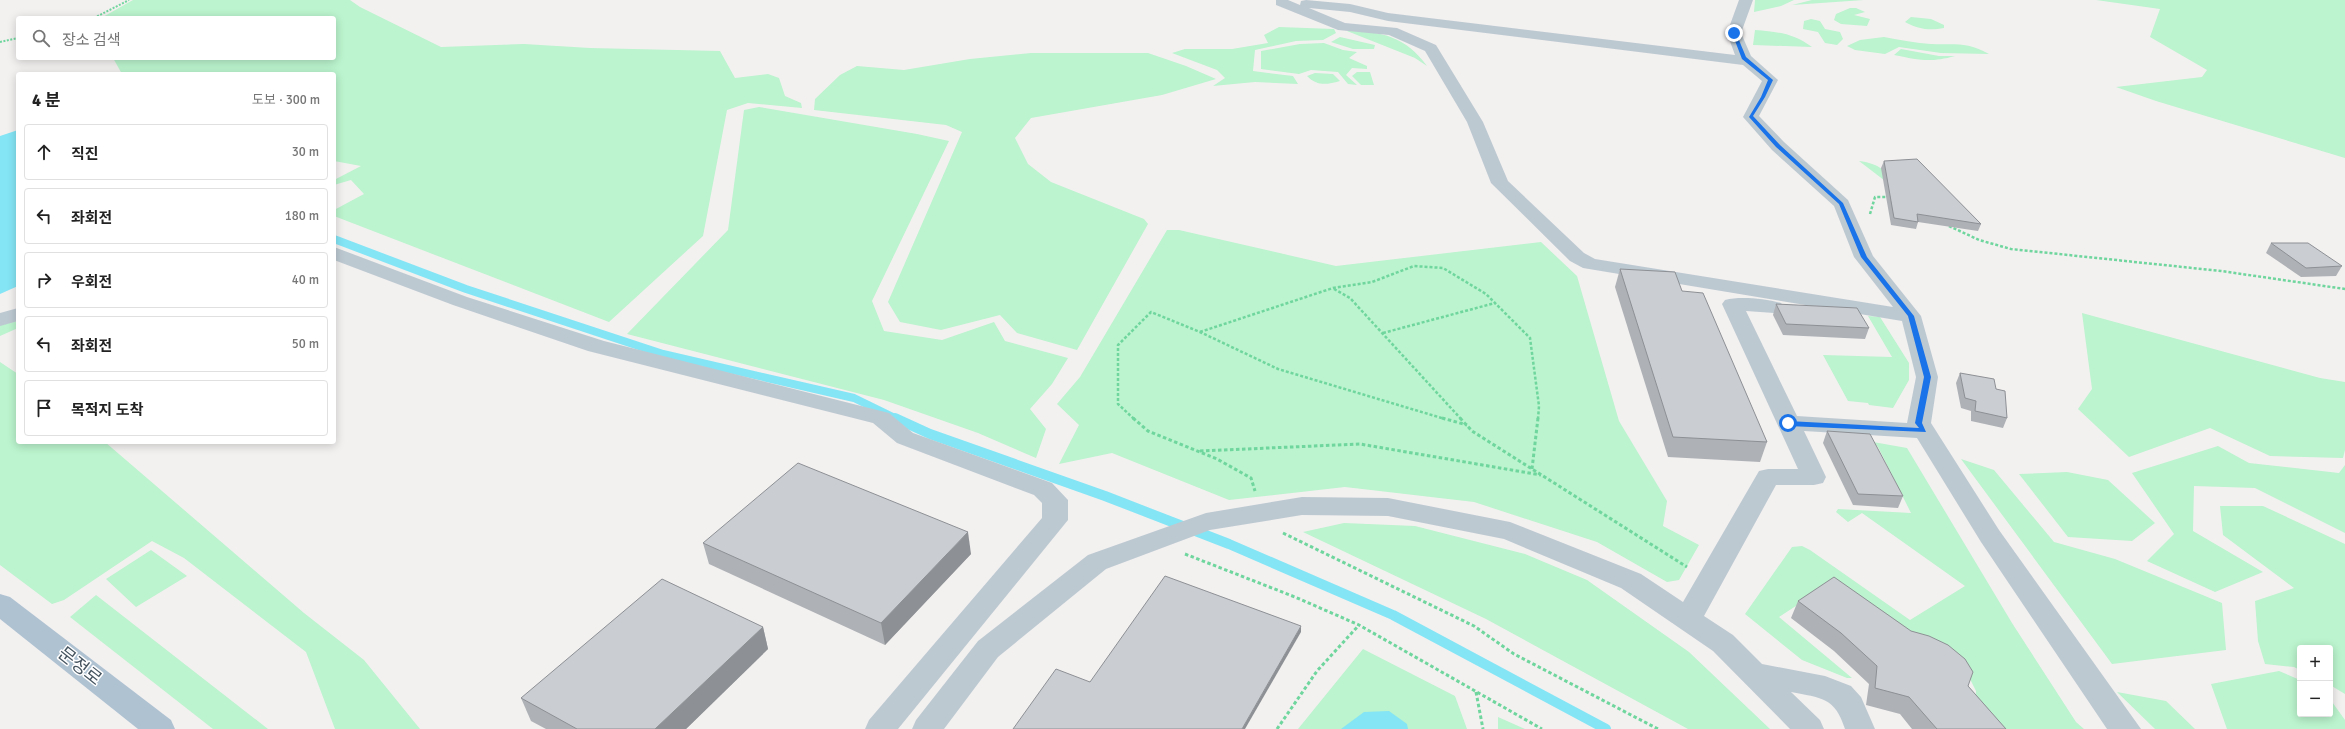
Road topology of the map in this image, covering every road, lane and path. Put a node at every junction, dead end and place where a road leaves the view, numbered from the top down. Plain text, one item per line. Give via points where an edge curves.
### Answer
1 (129, 0) edge
2 (1746, 0) edge
3 (1279, 1) edge
4 (98, 16) edge
5 (1387, 24) junction
6 (16, 38) edge
7 (0, 42) edge
8 (1747, 61) junction
9 (1889, 196) edge
10 (1944, 222) edge
11 (1851, 226) junction
12 (336, 254) edge
13 (1334, 288) junction
14 (2345, 289) edge
15 (1496, 303) junction
16 (1775, 307) dead end
17 (16, 315) edge
18 (1911, 316) junction
19 (0, 320) edge
20 (1200, 332) junction
21 (1383, 332) junction
22 (1788, 423) junction
23 (1467, 425) junction
24 (1924, 431) junction
25 (1198, 451) junction
26 (1532, 468) junction
27 (1543, 475) junction
28 (1254, 514) junction
29 (1160, 539) junction
30 (1710, 581) junction
31 (0, 604) edge
32 (1688, 619) junction
33 (1359, 625) junction
34 (1754, 674) junction
35 (1476, 692) junction
36 (160, 729) edge
37 (880, 729) edge
38 (927, 729) edge
39 (1277, 729) edge
40 (1483, 729) edge
41 (1542, 729) edge
42 (1658, 729) edge
43 (1809, 729) edge
44 (1860, 729) edge
45 (2126, 729) edge

1 - 4 path
2 - 8 street via 1734,33
3 - 5 street via 1343,26
5 - 8 street
5 - 18 street via 1392,31 1431,48 1475,122 1500,183 1577,257 1590,264
6 - 7 path
8 - 11 street via 1770,80 1751,117 1778,146 1842,204
9 - 11 path via 1875,197 1869,219
10 - 14 path via 1979,240 2011,249 2221,271
11 - 18 street via 1864,257
12 - 37 street via 460,301 596,346 881,418 905,438 1043,489 1055,500 1055,520
13 - 15 path via 1372,282 1414,266 1443,268
13 - 20 path
13 - 21 path via 1350,298
15 - 21 path
15 - 26 path via 1530,338 1539,406
16 - 22 street via 1732,304
17 - 19 street
18 - 24 street via 1928,377 1919,423
20 - 23 path via 1278,369
20 - 25 path via 1150,312 1118,345 1118,404 1148,431
21 - 23 path
22 - 24 street
22 - 30 street via 1814,477 1768,477
23 - 26 path via 1472,431
24 - 45 street via 1990,536
25 - 27 path via 1360,444
25 - 28 path via 1251,478
26 - 27 path
27 - 30 path
28 - 29 street via 1206,522
28 - 32 street via 1302,506 1388,507 1510,531 1631,581
28 - 42 path via 1474,626 1514,654
29 - 33 path
29 - 38 street via 1097,562 988,649
30 - 32 street
31 - 36 main road, 문정로
32 - 34 street via 1723,643
33 - 35 path via 1427,661
33 - 39 path via 1316,671
34 - 43 street
34 - 44 street via 1841,694 1855,712
35 - 40 path
35 - 41 path

